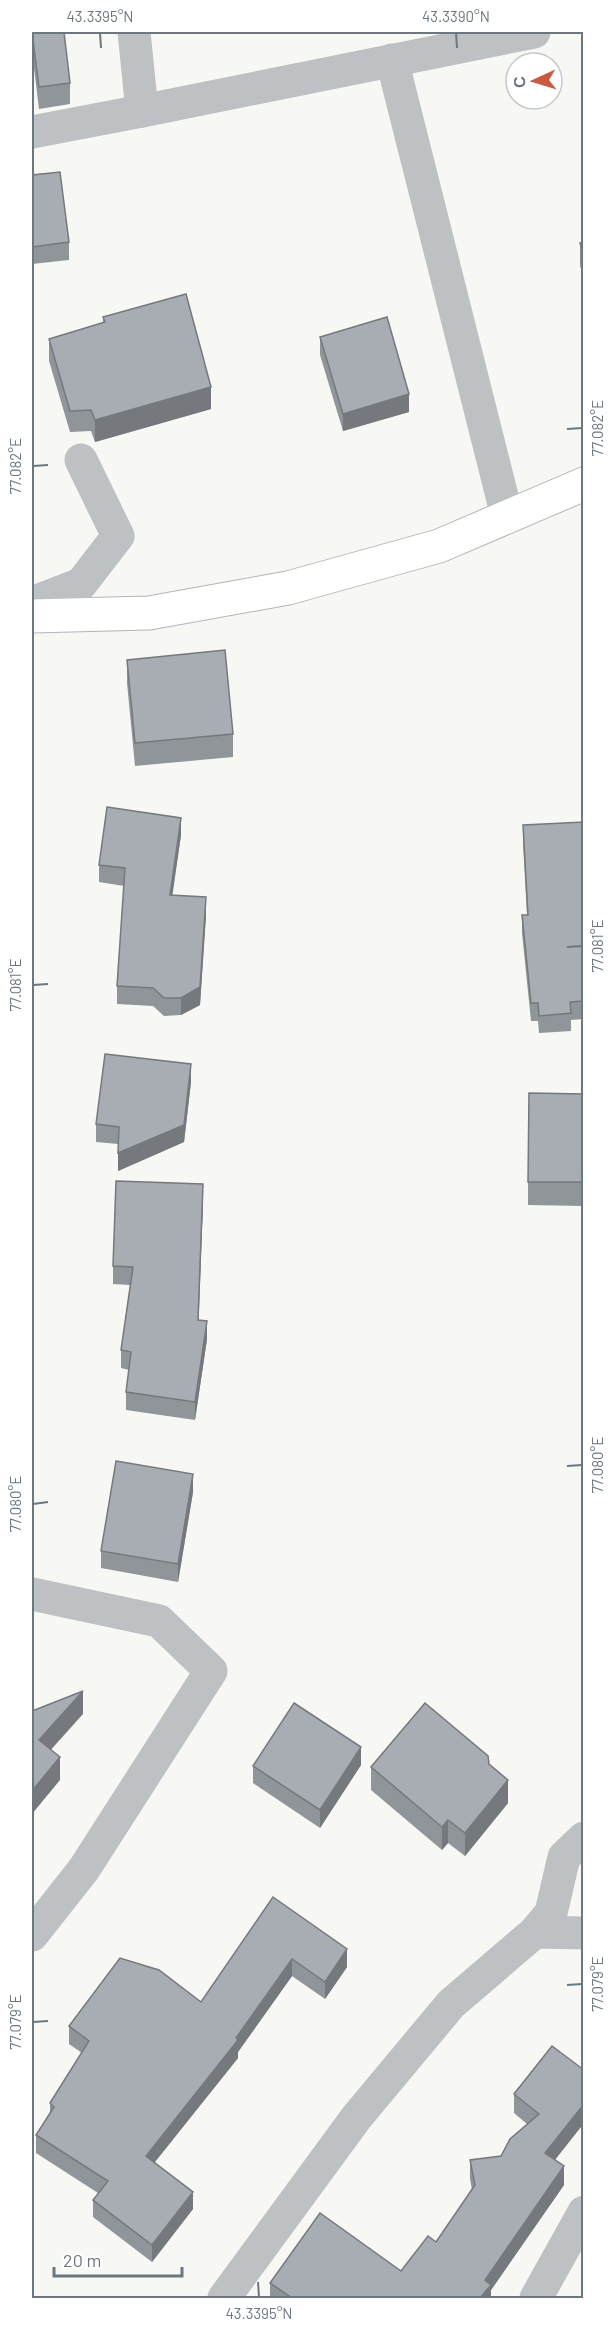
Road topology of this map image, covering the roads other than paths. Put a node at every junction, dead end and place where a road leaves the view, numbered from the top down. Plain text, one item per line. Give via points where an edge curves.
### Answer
1 (134, 32) edge
2 (534, 32) edge
3 (392, 60) junction
4 (142, 111) junction
5 (32, 132) edge
6 (81, 460) dead end
7 (584, 484) edge
8 (507, 516) junction
9 (32, 603) edge
10 (32, 616) edge
11 (32, 1594) edge
12 (584, 1839) edge
13 (535, 1932) junction
14 (584, 1933) edge
15 (32, 1935) edge
16 (584, 2212) edge
17 (224, 2298) edge
18 (536, 2298) edge

1 - 4 street
2 - 3 street
3 - 4 street
3 - 8 street
4 - 5 street
6 - 9 street via 118,536 81,584
7 - 8 main road
8 - 10 main road via 439,546 288,588 149,614
11 - 15 street via 159,1621 211,1671 84,1869
12 - 13 street via 564,1857 551,1913
13 - 14 street
13 - 17 street via 452,2004 356,2118
16 - 18 street

